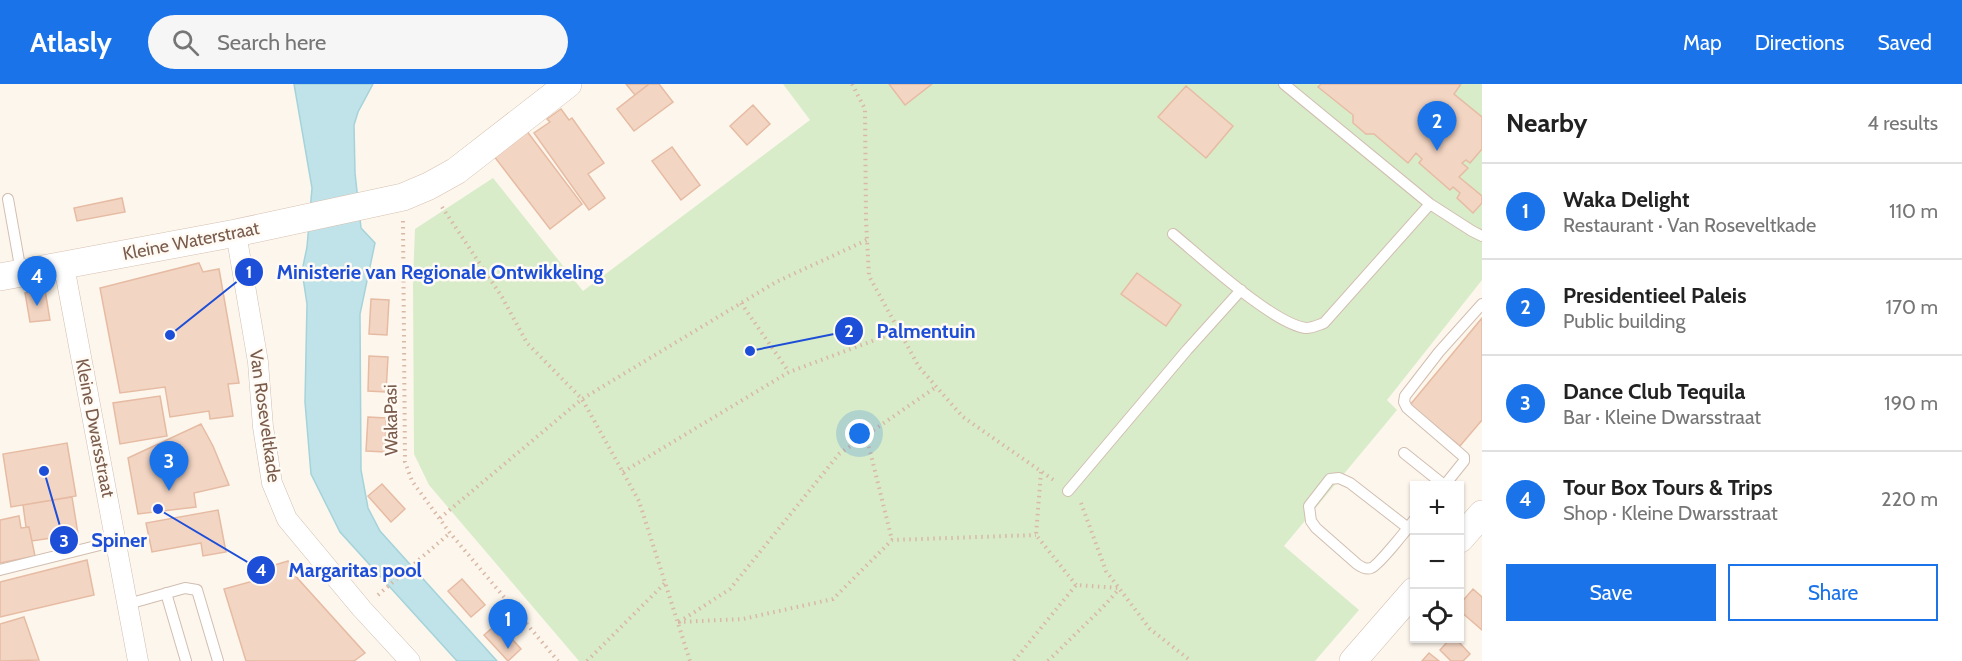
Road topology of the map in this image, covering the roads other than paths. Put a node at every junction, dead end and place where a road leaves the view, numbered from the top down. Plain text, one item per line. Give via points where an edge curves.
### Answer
1 (568, 84) edge
2 (1284, 84) edge
3 (8, 199) dead end
4 (1430, 204) junction
5 (236, 233) junction
6 (1173, 234) dead end
7 (1482, 236) edge
8 (64, 266) junction
9 (10, 275) edge
10 (1241, 290) junction
11 (1482, 304) edge
12 (1404, 453) dead end
13 (1439, 481) edge
14 (1447, 481) edge
15 (1068, 491) road end
16 (1411, 524) edge
17 (116, 541) junction
18 (0, 570) edge
19 (166, 593) junction
20 (1410, 596) edge
21 (128, 604) junction
22 (138, 661) edge
23 (186, 661) edge
24 (218, 661) edge
25 (410, 661) edge
26 (1353, 661) edge

1 - 5 main road, Kleine Waterstraat via 456,171 429,186 393,199
2 - 4 lane
3 - 9 lane
4 - 7 lane
4 - 10 lane via 1324,323 1304,328 1283,320
5 - 8 main road, Kleine Waterstraat
5 - 25 street, Van Roseveltkade via 258,362 272,483 287,519
6 - 10 lane
8 - 9 main road, Kleine Waterstraat
8 - 17 street, Kleine Dwarsstraat
10 - 15 lane
11 - 14 lane via 1405,396 1407,408 1464,457
12 - 13 lane
16 - 16 lane via 1374,567 1364,568 1316,528 1309,506 1330,480 1339,478
17 - 18 lane
17 - 21 street, Kleine Dwarsstraat
19 - 21 lane
19 - 23 lane
19 - 24 lane via 185,588 197,590
20 - 26 main road
21 - 22 street, Kleine Dwarsstraat

